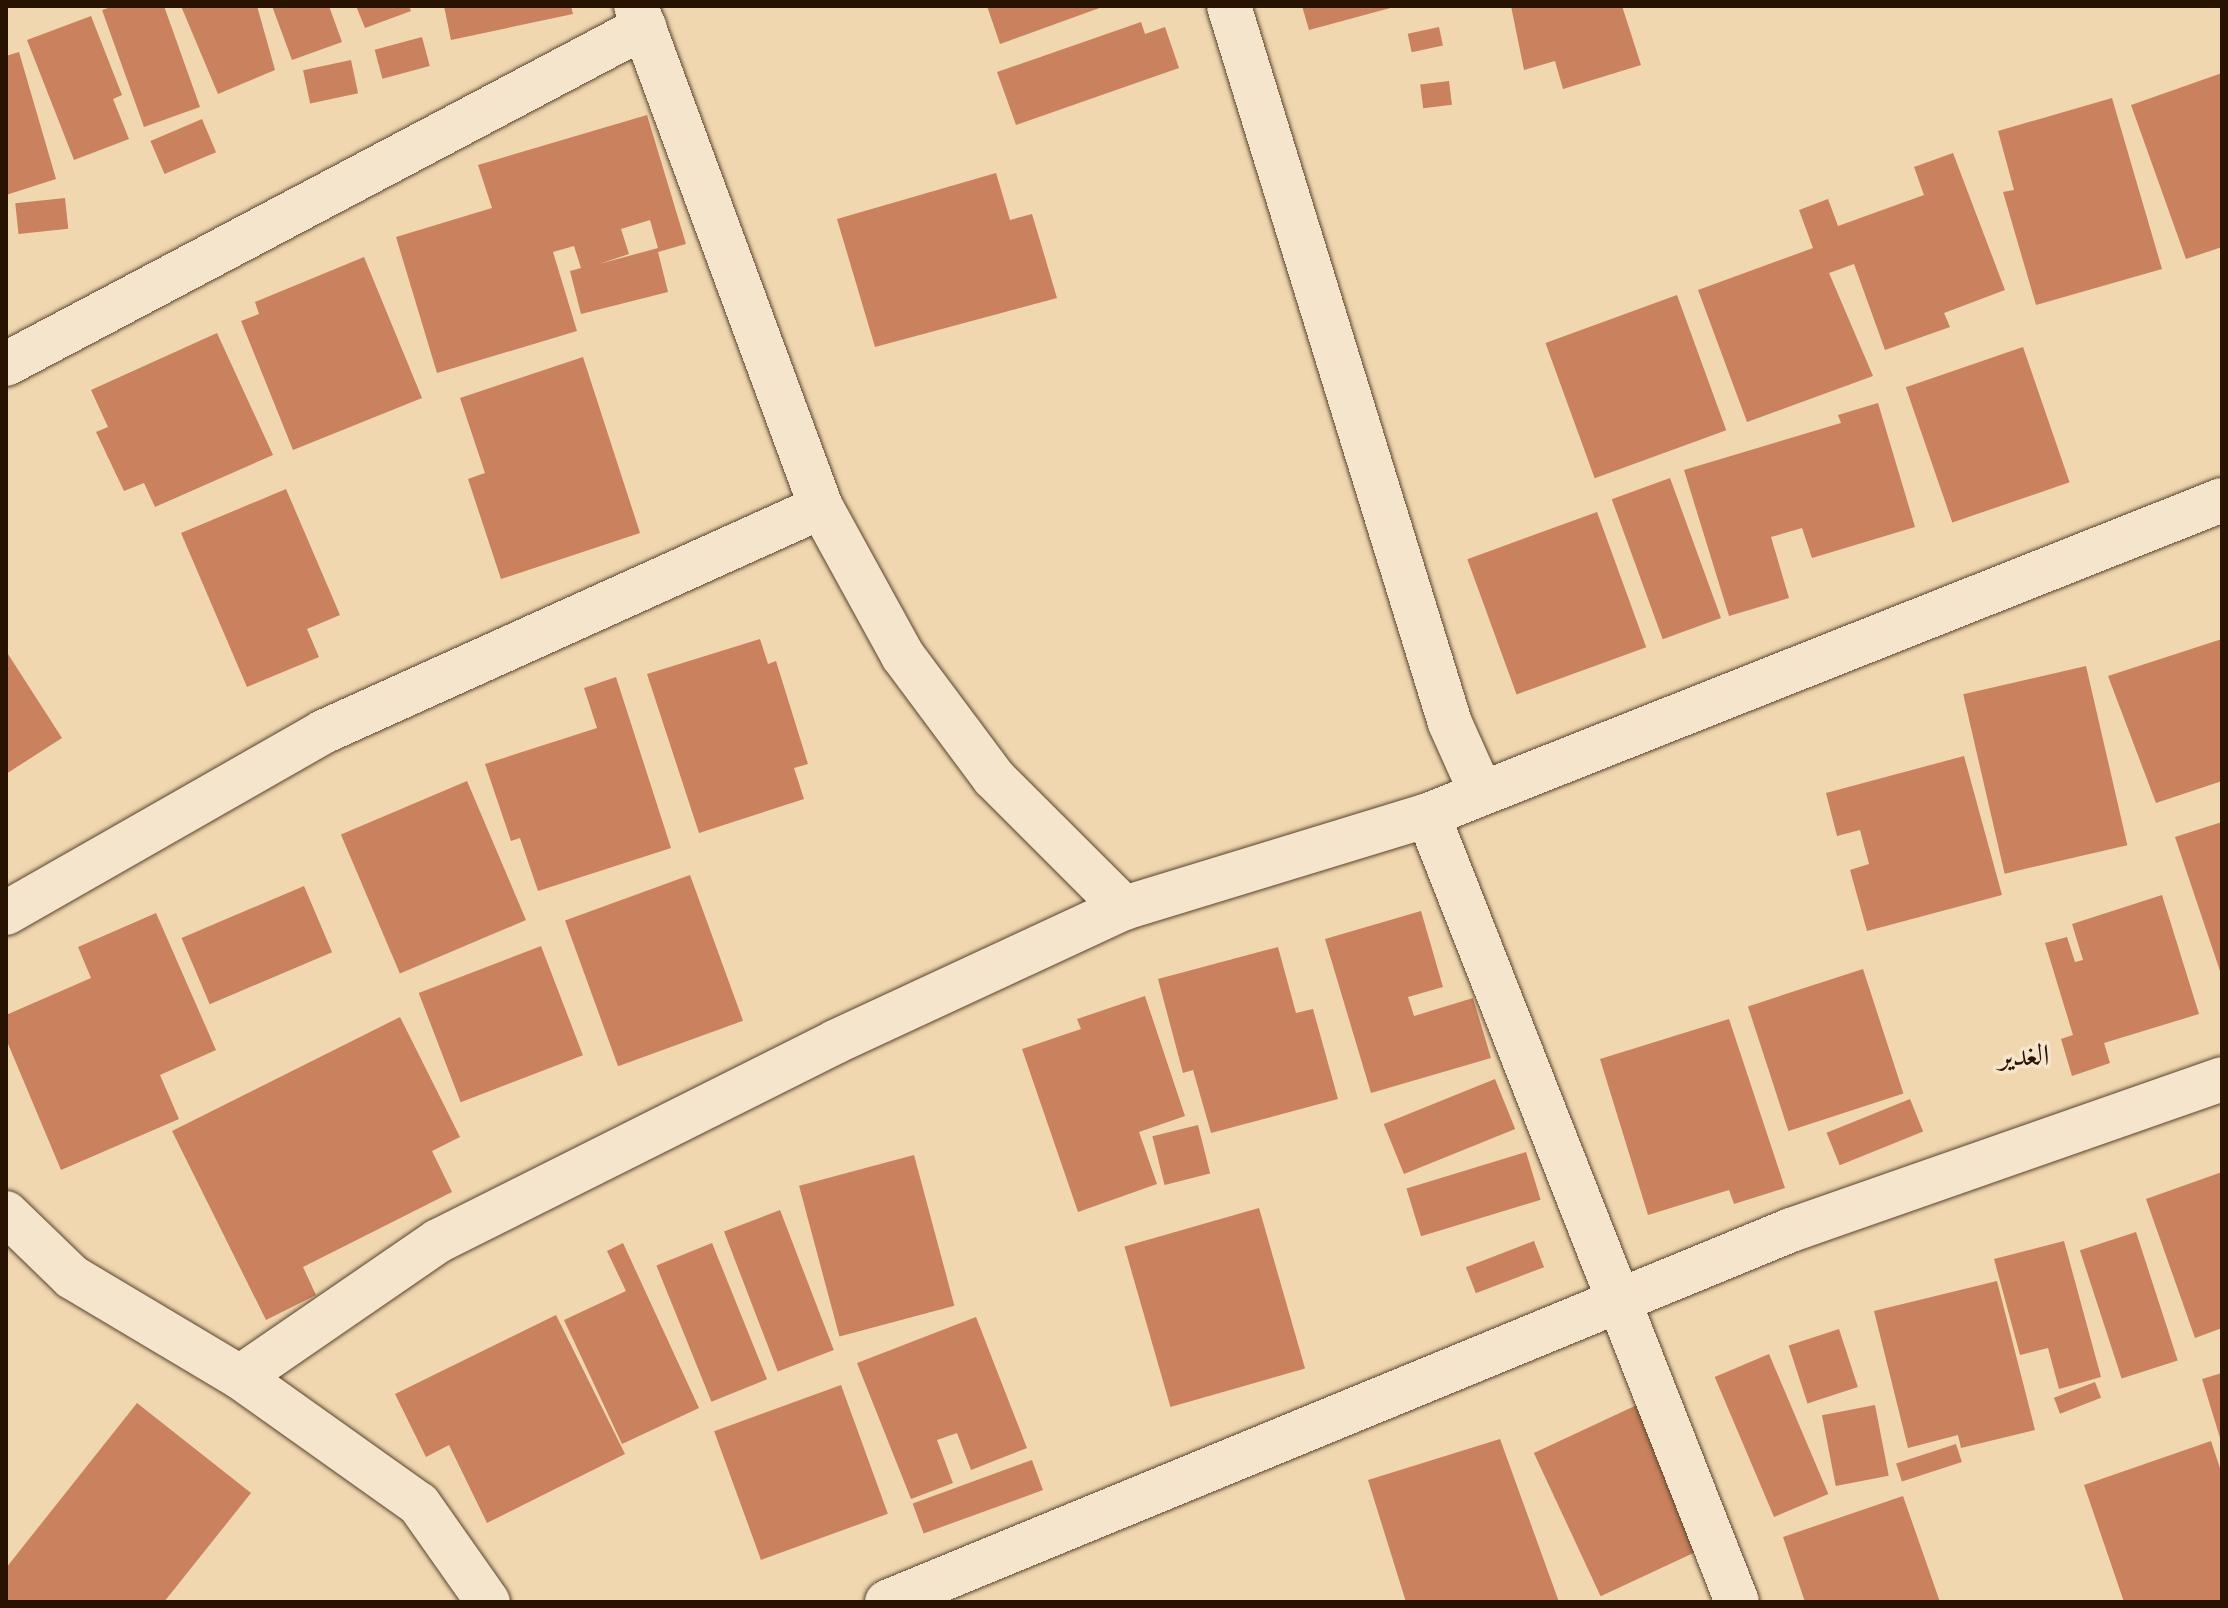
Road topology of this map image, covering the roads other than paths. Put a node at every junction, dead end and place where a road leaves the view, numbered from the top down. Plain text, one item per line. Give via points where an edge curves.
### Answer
1 (1229, 6) edge
2 (640, 17) edge
3 (6, 364) edge
4 (2222, 500) edge
5 (821, 507) junction
6 (1480, 790) junction
7 (1428, 815) junction
8 (1124, 908) junction
9 (6, 913) edge
10 (2222, 1079) edge
11 (6, 1213) edge
12 (1624, 1300) junction
13 (240, 1377) junction
14 (488, 1602) edge
15 (887, 1602) edge
16 (1737, 1602) edge

1 - 6 street via 1450,723
2 - 3 street
2 - 5 street
4 - 6 street
5 - 8 street via 903,656 994,778
5 - 9 street via 323,732
6 - 7 street
7 - 8 street
7 - 12 street
8 - 13 street via 835,1042 438,1241
10 - 12 street via 1791,1230
11 - 13 street via 72,1277
12 - 15 street
12 - 16 street
13 - 14 street via 419,1504

